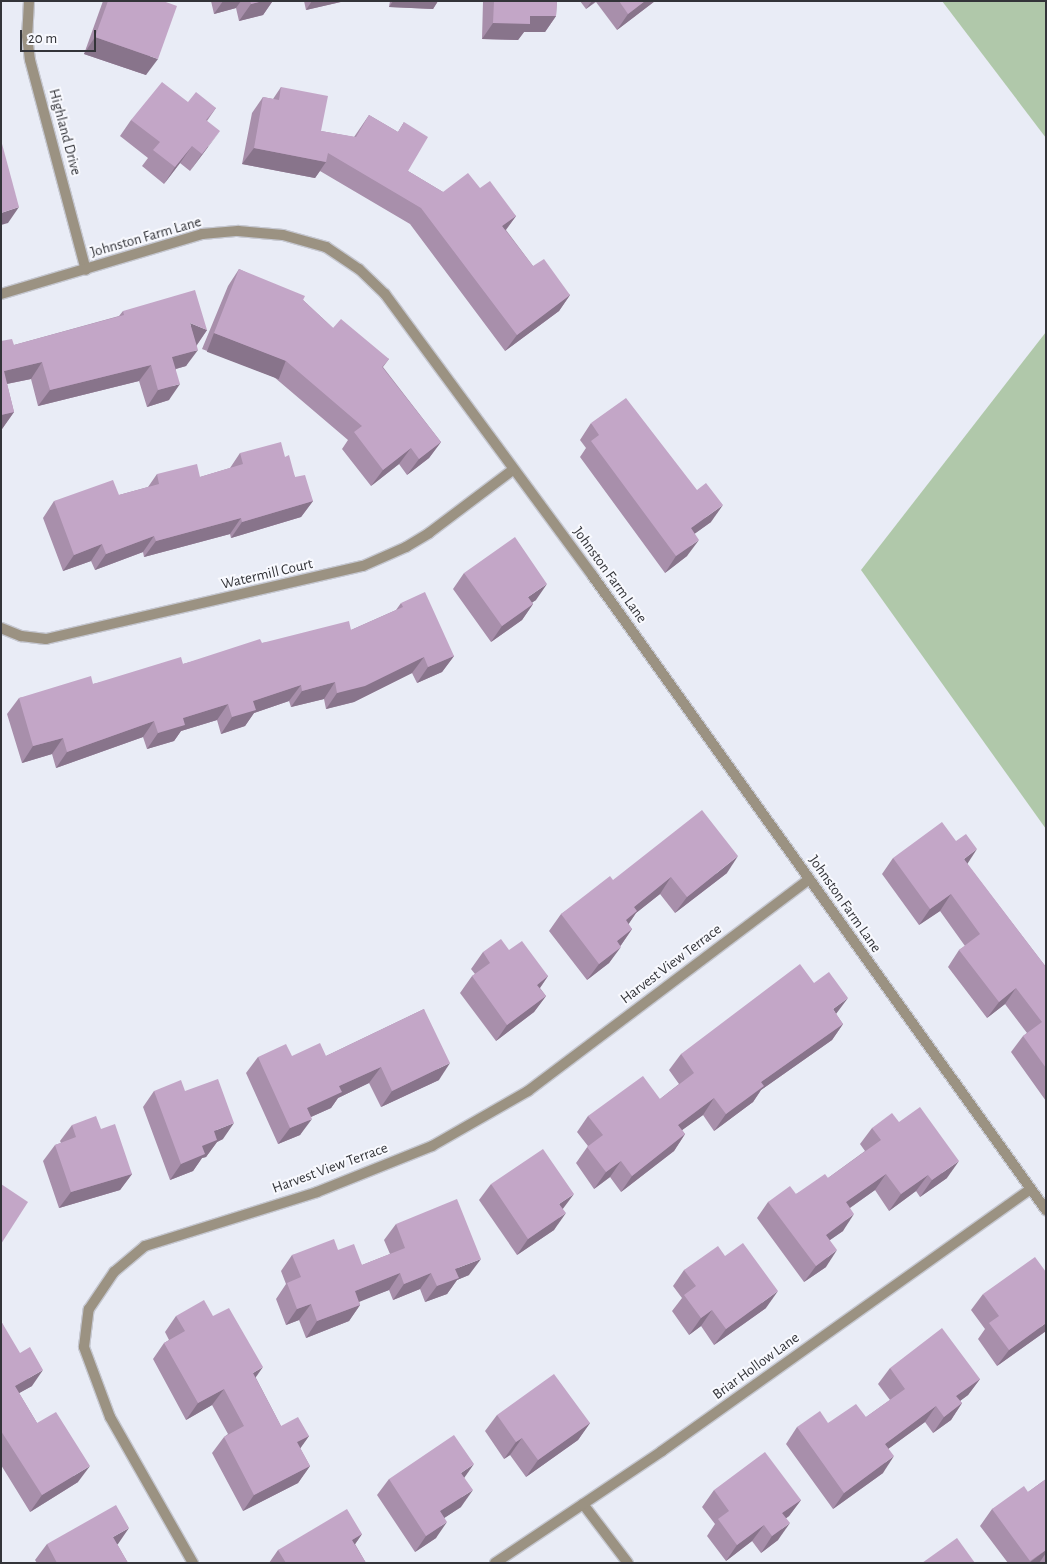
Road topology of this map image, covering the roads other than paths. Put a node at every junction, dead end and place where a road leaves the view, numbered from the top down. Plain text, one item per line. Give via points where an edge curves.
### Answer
1 (29, 1) edge
2 (86, 270) junction
3 (1, 294) edge
4 (514, 469) junction
5 (1, 628) edge
6 (809, 879) junction
7 (1030, 1189) junction
8 (1046, 1210) edge
9 (584, 1504) junction
10 (193, 1563) edge
11 (495, 1563) edge
12 (628, 1563) edge

1 - 2 street, Highland Drive via 27,36 30,60
2 - 3 street, Johnston Farm Lane
2 - 4 street, Johnston Farm Lane via 202,234 238,231 283,235 326,247 359,269 385,294
4 - 5 street, Watermill Court via 406,548 346,571 46,639 21,636
4 - 6 street, Johnston Farm Lane
6 - 7 street, Johnston Farm Lane
6 - 10 street, Harvest View Terrace via 528,1091 440,1141 317,1192 145,1246 114,1272 88,1309 84,1348 110,1418
7 - 8 street, Johnston Farm Lane
7 - 9 street, Briar Hollow Lane via 662,1452
9 - 11 street, Briar Hollow Lane
9 - 12 street

